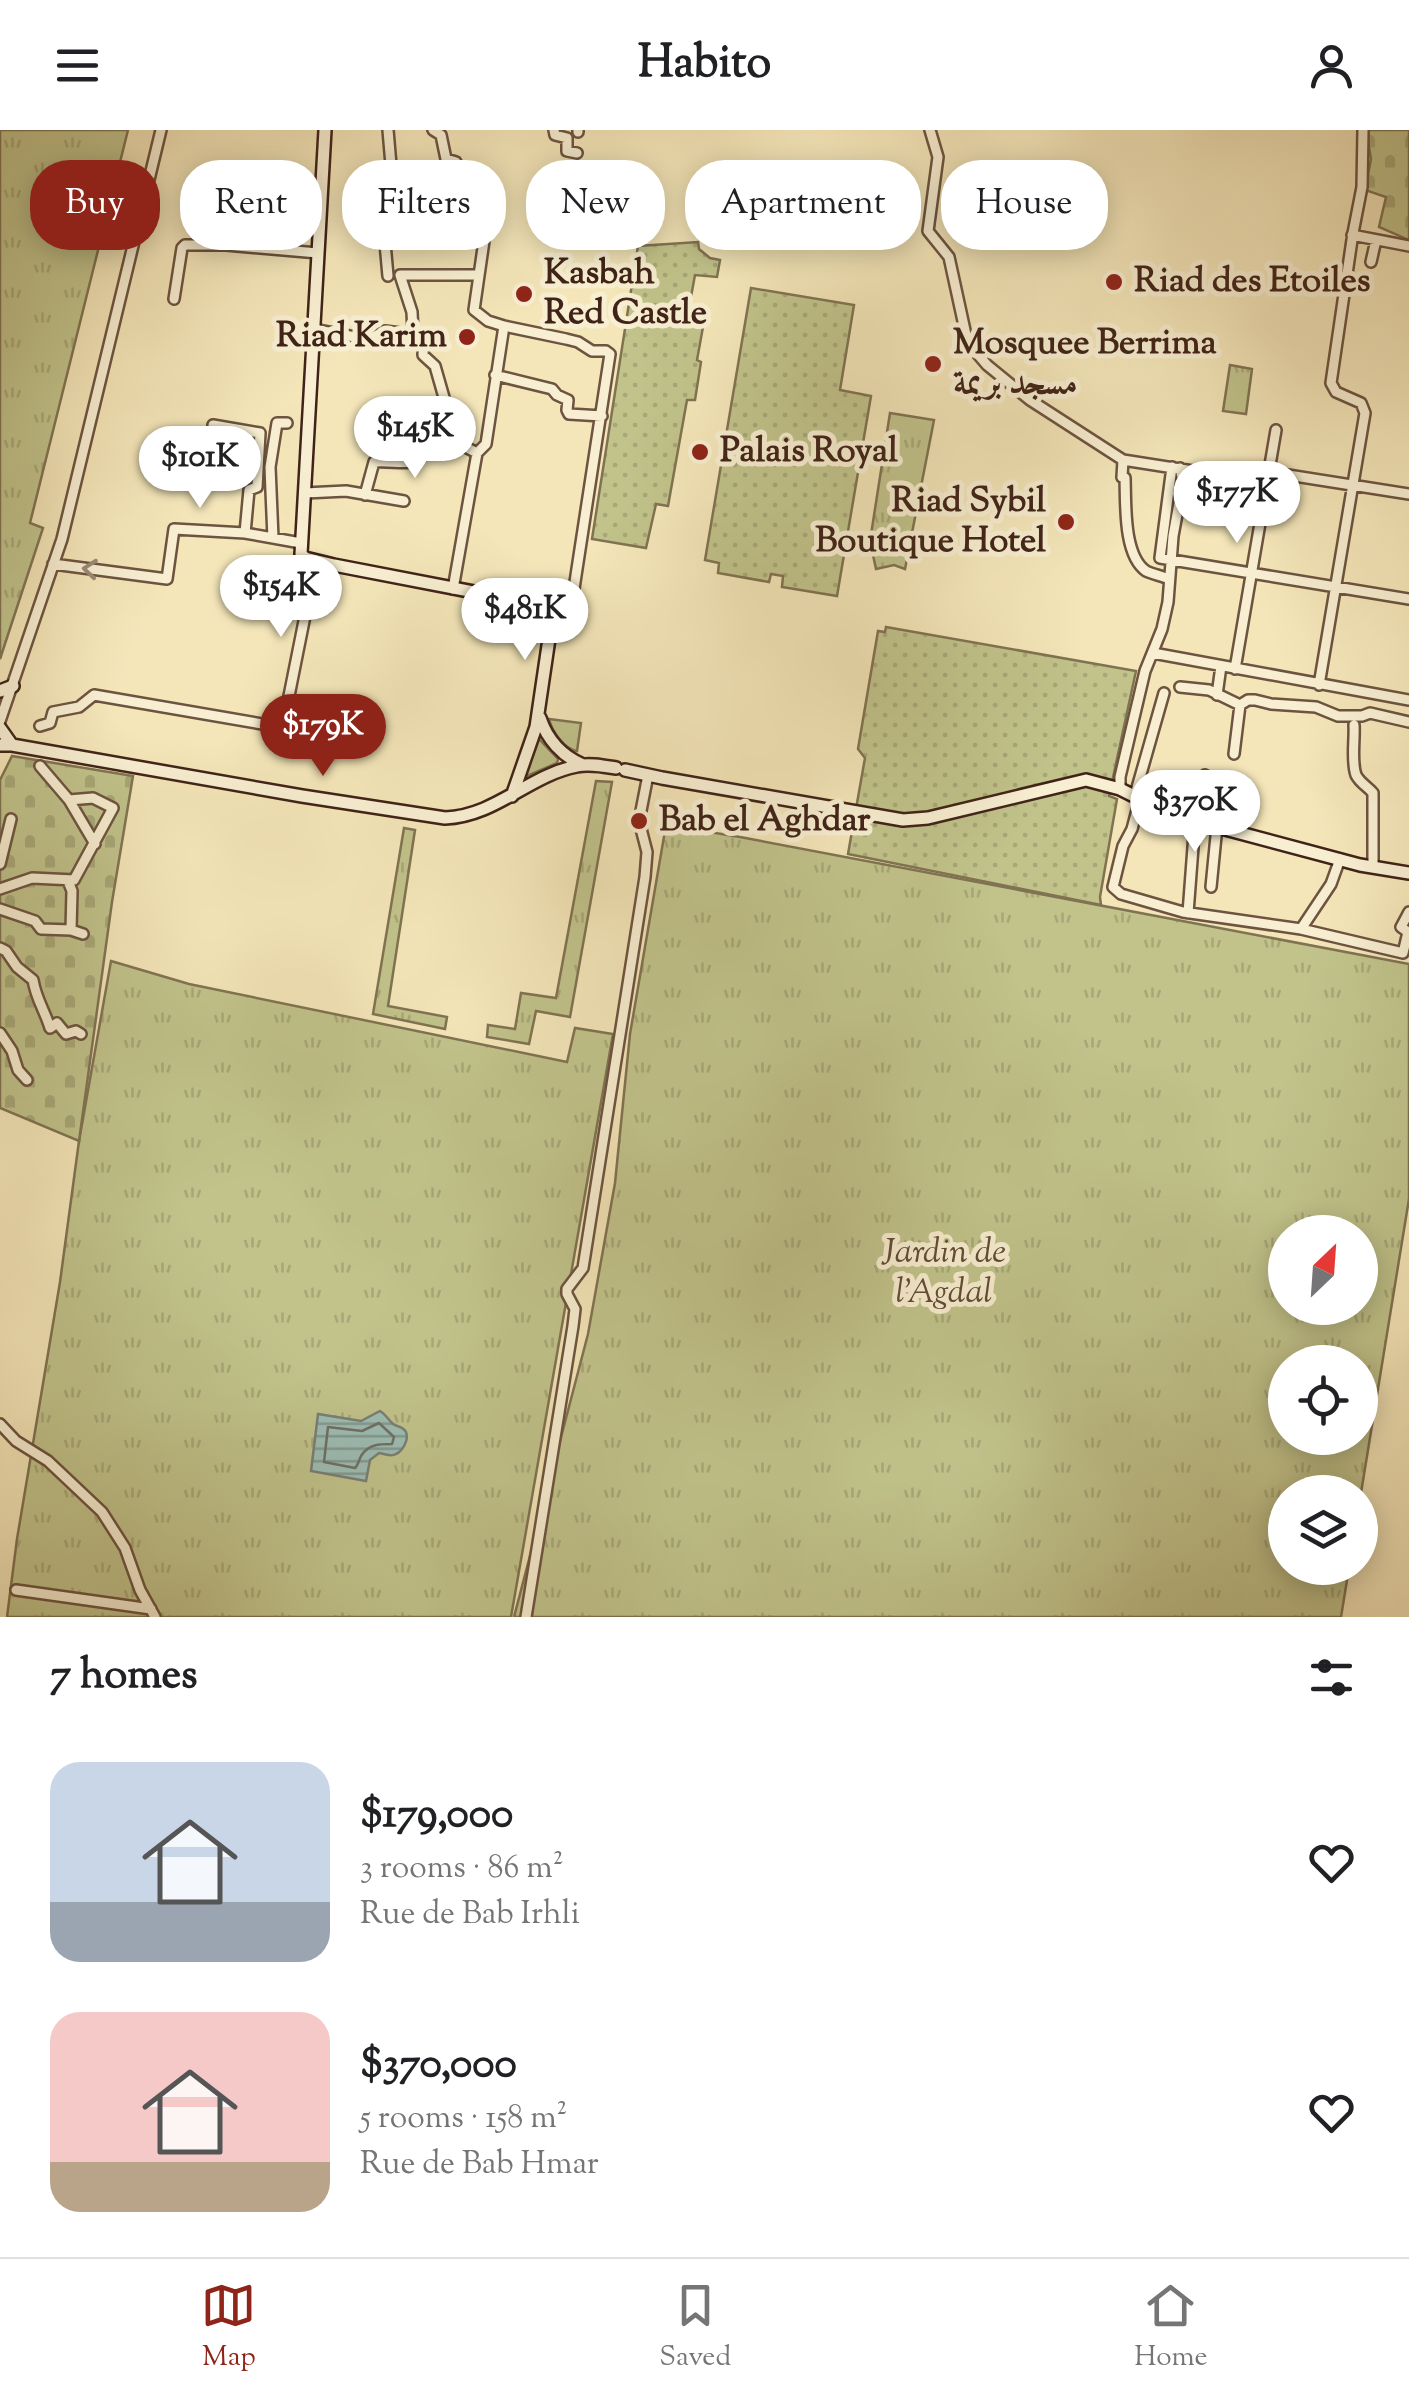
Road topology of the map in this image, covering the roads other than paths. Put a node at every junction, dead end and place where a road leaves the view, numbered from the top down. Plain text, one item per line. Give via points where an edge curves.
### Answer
1 (161, 130) edge
2 (324, 130) edge
3 (388, 130) edge
4 (434, 130) edge
5 (554, 130) edge
6 (930, 130) edge
7 (1363, 130) edge
8 (577, 153) dead end
9 (391, 160) edge
10 (1352, 235) junction
11 (1376, 240) junction
12 (1409, 246) edge
13 (386, 250) edge
14 (318, 253) junction
15 (1370, 262) dead end
16 (478, 275) junction
17 (388, 276) dead end
18 (174, 298) dead end
19 (504, 326) junction
20 (312, 329) junction
21 (413, 334) junction
22 (496, 374) junction
23 (602, 416) junction
24 (287, 423) dead end
25 (214, 425) dead end
26 (1276, 430) dead end
27 (454, 441) junction
28 (478, 454) junction
29 (175, 456) dead end
30 (1123, 460) junction
31 (258, 466) junction
32 (1176, 468) junction
33 (1193, 471) dead end
34 (1269, 472) junction
35 (1354, 486) junction
36 (305, 492) junction
37 (1409, 494) edge
38 (365, 495) junction
39 (404, 501) dead end
40 (245, 533) junction
41 (274, 538) junction
42 (301, 543) junction
43 (1165, 558) junction
44 (314, 560) junction
45 (53, 564) junction
46 (1252, 572) junction
47 (1169, 578) junction
48 (1336, 586) junction
49 (453, 589) junction
50 (1409, 599) edge
51 (534, 605) junction
52 (567, 610) junction
53 (550, 632) junction
54 (1153, 653) junction
55 (1221, 666) junction
56 (1235, 669) junction
57 (1319, 684) junction
58 (1180, 687) dead end
59 (6, 689) edge
60 (1164, 693) dead end
61 (1217, 695) junction
62 (1409, 700) edge
63 (1240, 705) junction
64 (539, 714) junction
65 (1409, 722) edge
66 (0, 724) edge
67 (1354, 725) dead end
68 (40, 726) dead end
69 (283, 726) junction
70 (358, 743) dead end
71 (6, 745) edge
72 (1234, 754) dead end
73 (583, 765) junction
74 (40, 766) dead end
75 (648, 775) junction
76 (1205, 775) dead end
77 (1120, 789) junction
78 (512, 796) junction
79 (1138, 797) junction
80 (69, 800) junction
81 (12, 819) dead end
82 (1195, 821) junction
83 (1216, 826) junction
84 (95, 844) junction
85 (1340, 860) junction
86 (0, 864) edge
87 (1373, 868) junction
88 (1409, 873) edge
89 (68, 881) junction
90 (1211, 887) dead end
91 (0, 889) edge
92 (0, 909) edge
93 (1409, 912) edge
94 (1188, 913) junction
95 (1302, 928) junction
96 (72, 930) junction
97 (83, 934) dead end
98 (0, 948) edge
99 (1406, 950) edge
100 (0, 1033) edge
101 (82, 1034) dead end
102 (27, 1080) dead end
103 (0, 1424) edge
104 (16, 1590) dead end
105 (152, 1614) edge
106 (526, 1617) edge

1 - 45 street
2 - 14 main road
3 - 9 street
4 - 16 street via 446,158 456,162 486,234
5 - 8 street via 567,138 566,151
6 - 30 street via 938,157 928,231 948,257 970,344 1030,400
7 - 10 street
10 - 11 street
10 - 35 street via 1331,383 1361,402 1366,413
11 - 12 street
11 - 15 street
13 - 17 street
14 - 18 street via 185,245
14 - 20 main road
16 - 19 street via 474,310
16 - 21 street via 400,276
19 - 22 street
19 - 23 street via 610,354
20 - 21 street
20 - 36 main road
21 - 27 street via 424,336 423,354 435,366
22 - 23 street via 552,388 568,400 569,414
22 - 28 street via 486,444
23 - 52 street
24 - 41 street via 277,423 270,467
25 - 31 street via 260,433
26 - 34 street
27 - 28 street
27 - 38 street via 432,439 416,462 374,462
28 - 49 street
29 - 31 street
30 - 32 street
30 - 47 street via 1132,552 1147,572
31 - 40 street
32 - 33 street
32 - 43 street via 1184,482
34 - 35 street
34 - 46 street
35 - 37 street
35 - 48 street
36 - 38 street
36 - 42 main road
38 - 39 street
40 - 41 street
40 -> 45 street via 174,529 167,579
41 - 42 street
42 - 44 main road via 301,554
43 - 46 street
43 - 47 street
44 - 49 main road
44 - 69 street
45 - 59 street
46 - 48 street
46 - 56 street
47 - 54 street
48 - 50 street
48 - 57 street
49 - 51 main road
51 - 52 main road
51 - 53 main road
52 - 53 main road
53 - 64 main road
54 - 55 street
54 - 77 street
55 - 56 street
55 - 61 street
56 - 57 street
57 - 62 street
58 - 61 street
59 - 66 street
60 - 79 street
61 - 63 street
63 - 65 street via 1255,700
63 - 72 street
64 - 73 main road via 557,747
64 - 78 main road
66 - 71 main road
67 - 87 street via 1356,772 1373,793
68 - 69 street via 50,723 53,712 79,707 94,695
69 - 70 street
71 - 78 main road via 425,816 464,816
73 - 75 main road
73 - 78 main road
74 - 80 street
75 - 77 main road via 902,820 1074,781
75 - 106 street via 639,821 645,877 583,1268 566,1294 575,1309 573,1326
76 - 82 street
77 - 79 main road
79 - 82 main road
79 - 94 street via 1113,888
80 - 84 street
80 - 84 street via 93,798 113,808
81 - 86 street
82 - 83 main road
82 - 94 street
83 - 85 main road
83 - 90 street
84 - 89 street
85 - 87 main road
85 - 95 street
87 - 88 main road
89 - 91 street via 32,878
89 - 96 street
92 - 96 street via 41,929
93 - 99 street via 1401,926 1408,932
94 - 95 street
95 - 99 street
96 - 97 street
98 - 101 street via 33,980 50,1028 57,1023 66,1034
100 - 102 street
103 - 105 street via 102,1512 126,1548
104 - 105 street

